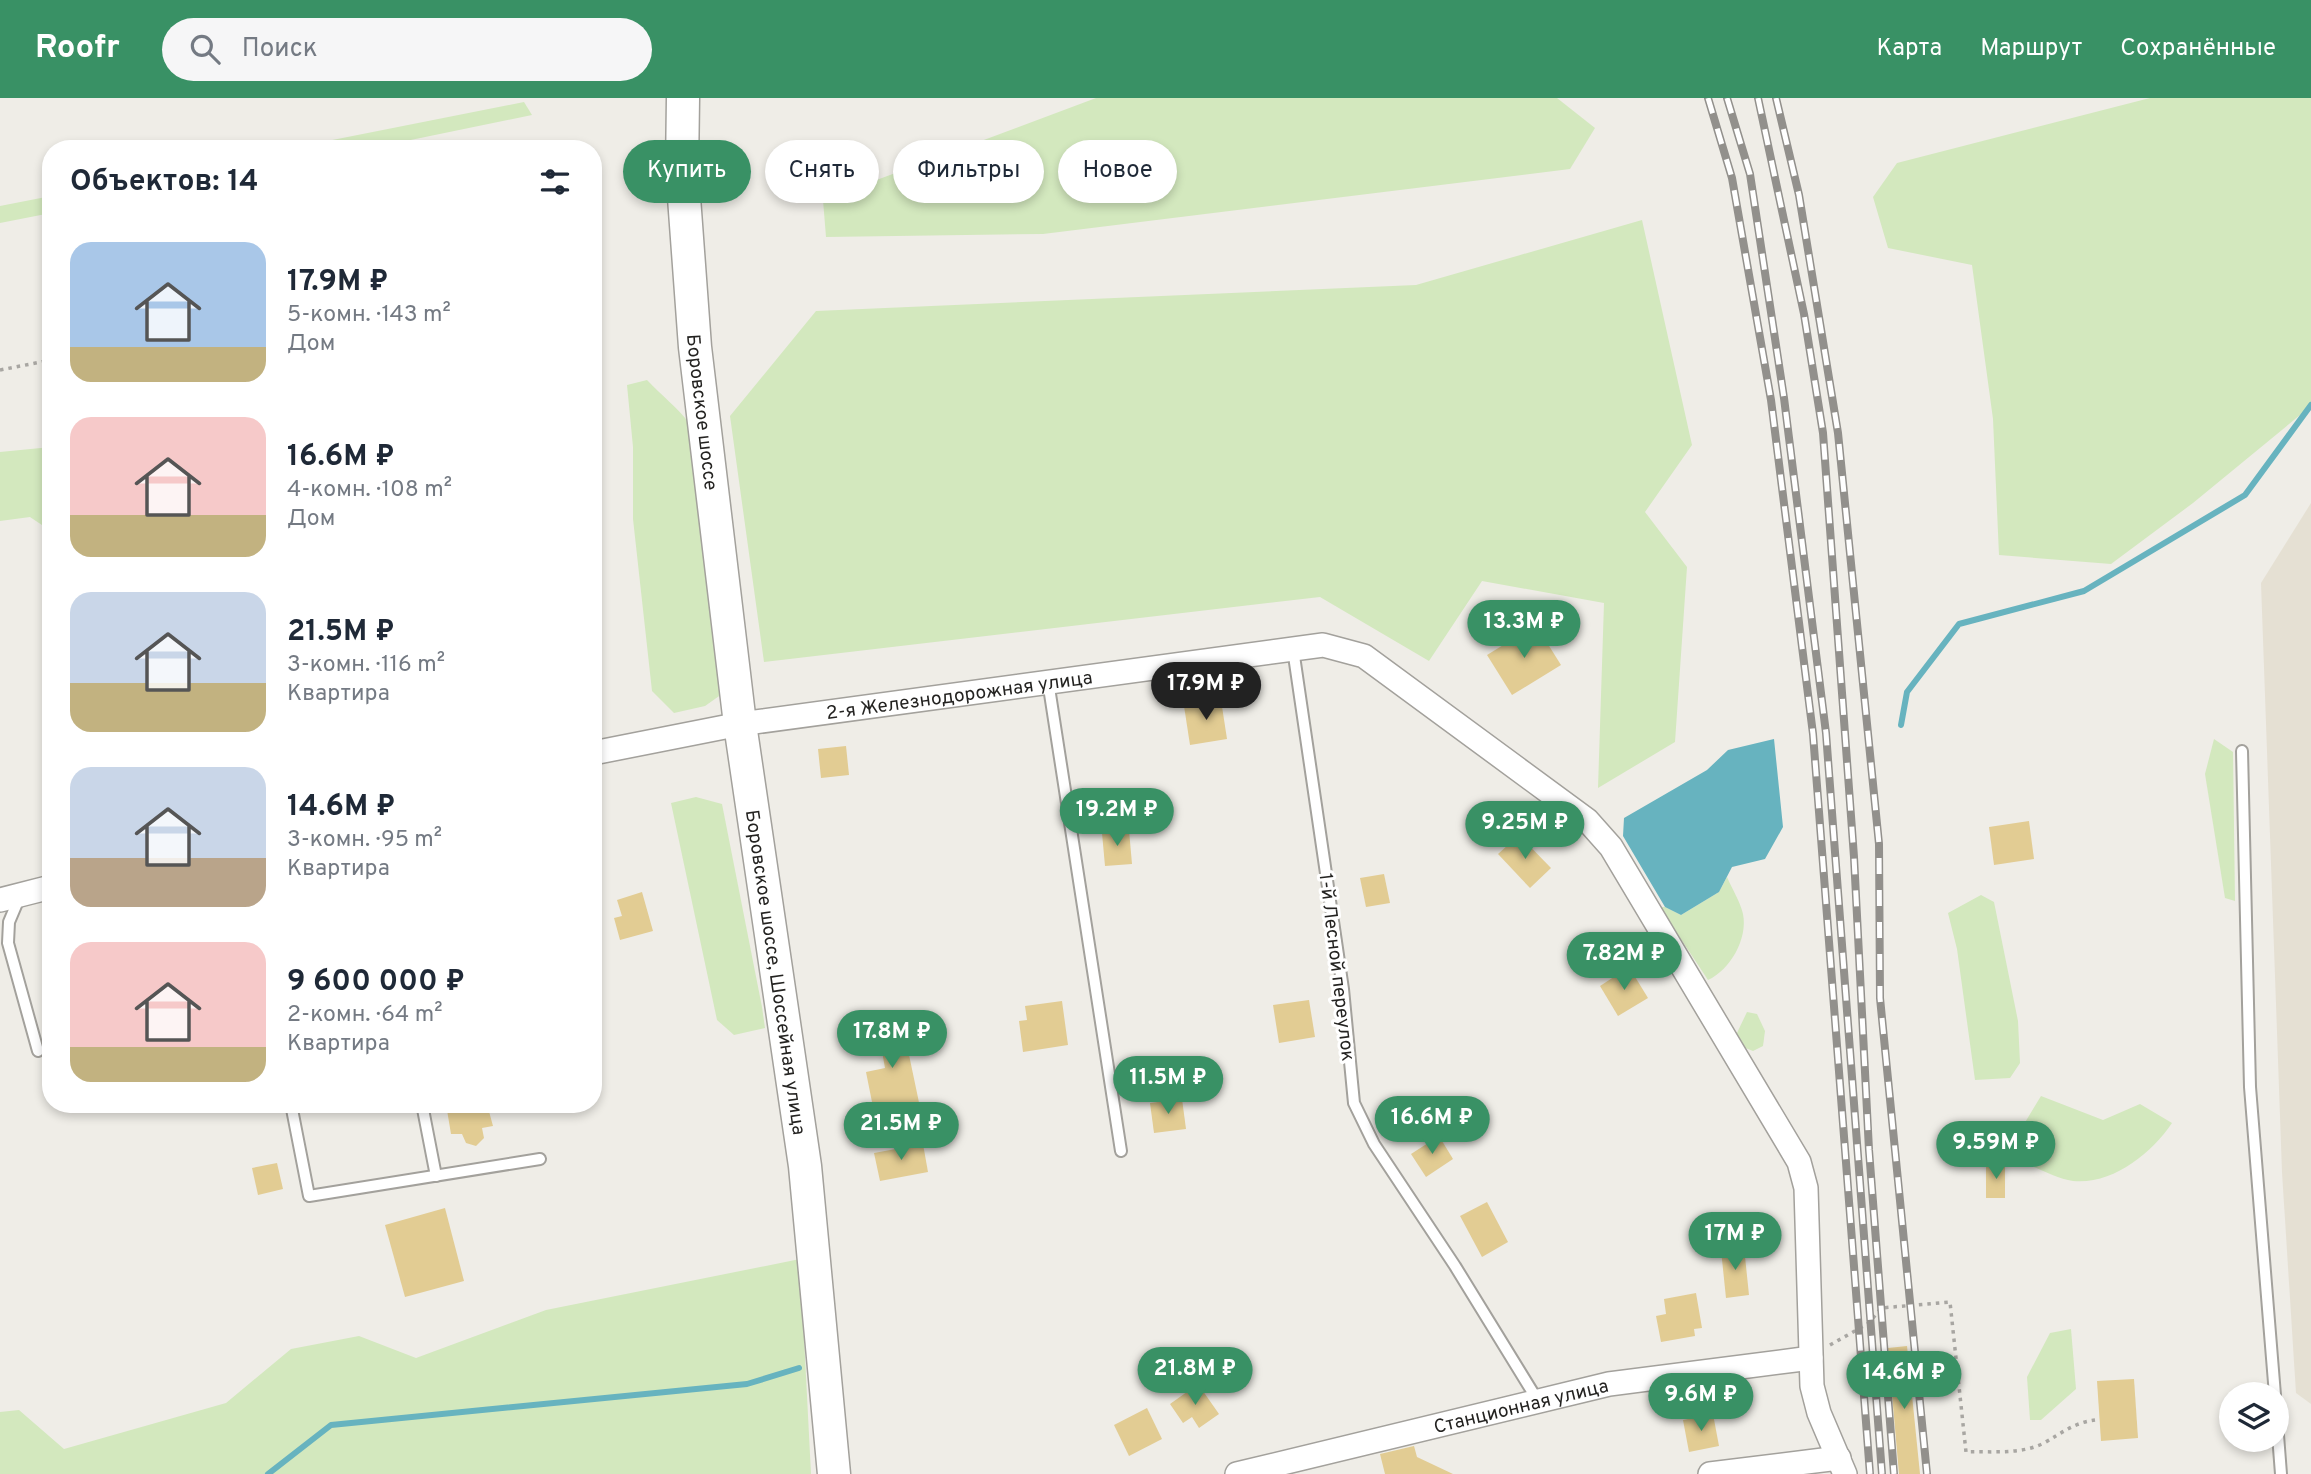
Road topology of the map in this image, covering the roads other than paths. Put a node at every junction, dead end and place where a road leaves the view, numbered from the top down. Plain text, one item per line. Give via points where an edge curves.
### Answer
1 (683, 98) edge
2 (1293, 649) junction
3 (1048, 681) junction
4 (740, 724) junction
5 (602, 751) edge
6 (2242, 751) dead end
7 (42, 889) edge
8 (10, 897) edge
9 (38, 1051) dead end
10 (293, 1113) edge
11 (424, 1113) edge
12 (1121, 1151) dead end
13 (540, 1160) dead end
14 (436, 1176) junction
15 (1811, 1358) junction
16 (2274, 1382) edge
17 (1539, 1402) junction
18 (2279, 1452) edge
19 (1842, 1466) edge
20 (834, 1474) edge
21 (1237, 1474) edge
22 (1710, 1474) edge
23 (2281, 1474) edge

1 - 4 main road, Боровское шоссе via 682,170 695,347
2 - 3 street, 2-я Железнодорожная улица
2 - 15 street, 2-я Железнодорожная улица via 1324,645 1371,660 1587,820 1611,847 1802,1169
2 - 17 lane, 1-й Лесной переулок via 1350,1039 1354,1103
3 - 4 street, 2-я Железнодорожная улица
3 - 12 lane
4 - 5 street, 2-я Железнодорожная улица
4 - 20 main road, Боровское шоссе, Шоссейная улица via 805,1166
6 - 16 lane via 2250,1087
7 - 8 street
8 - 9 lane via 8,943
10 - 14 lane via 309,1196
11 - 14 lane
13 - 14 lane
15 - 17 street, Станционная улица via 1609,1384
15 - 19 street, 2-я Железнодорожная улица via 1819,1413
17 - 21 street, Станционная улица
18 - 23 lane
19 - 22 street, 2-я Железнодорожная улица

